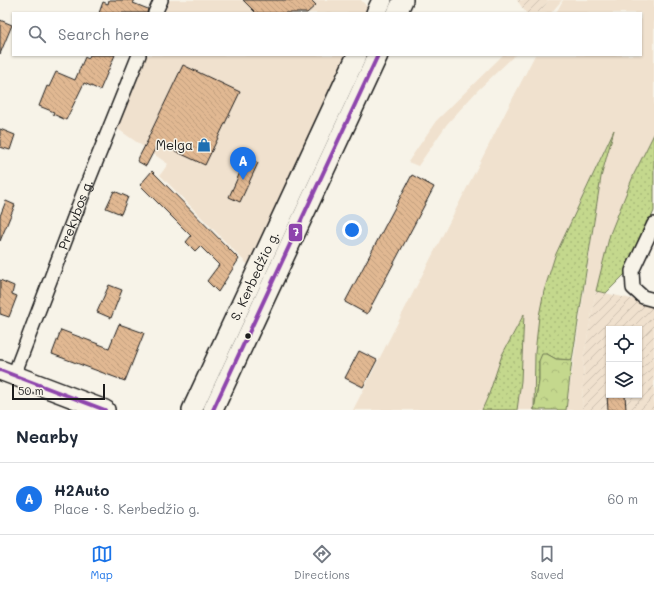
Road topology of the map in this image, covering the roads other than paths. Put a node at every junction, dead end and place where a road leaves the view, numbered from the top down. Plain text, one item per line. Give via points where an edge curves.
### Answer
1 (161, 0) edge
2 (382, 0) edge
3 (403, 0) edge
4 (156, 12) edge
5 (376, 12) edge
6 (397, 12) edge
7 (139, 56) edge
8 (357, 56) edge
9 (378, 56) edge
10 (320, 135) junction
11 (337, 143) junction
12 (654, 224) edge
13 (654, 300) edge
14 (7, 372) edge
15 (105, 410) edge
16 (192, 410) edge
17 (212, 410) edge

1 - 4 street
2 - 5 main road
3 - 6 main road
7 - 14 street, Prekybos g.
8 - 10 main road, S. Kerbedžio g.
9 - 11 main road, S. Kerbedžio g.
10 - 11 main road
10 - 16 main road, S. Kerbedžio g.
11 - 17 main road, S. Kerbedžio g.
12 - 13 street via 632,271 633,288
14 - 15 main road

